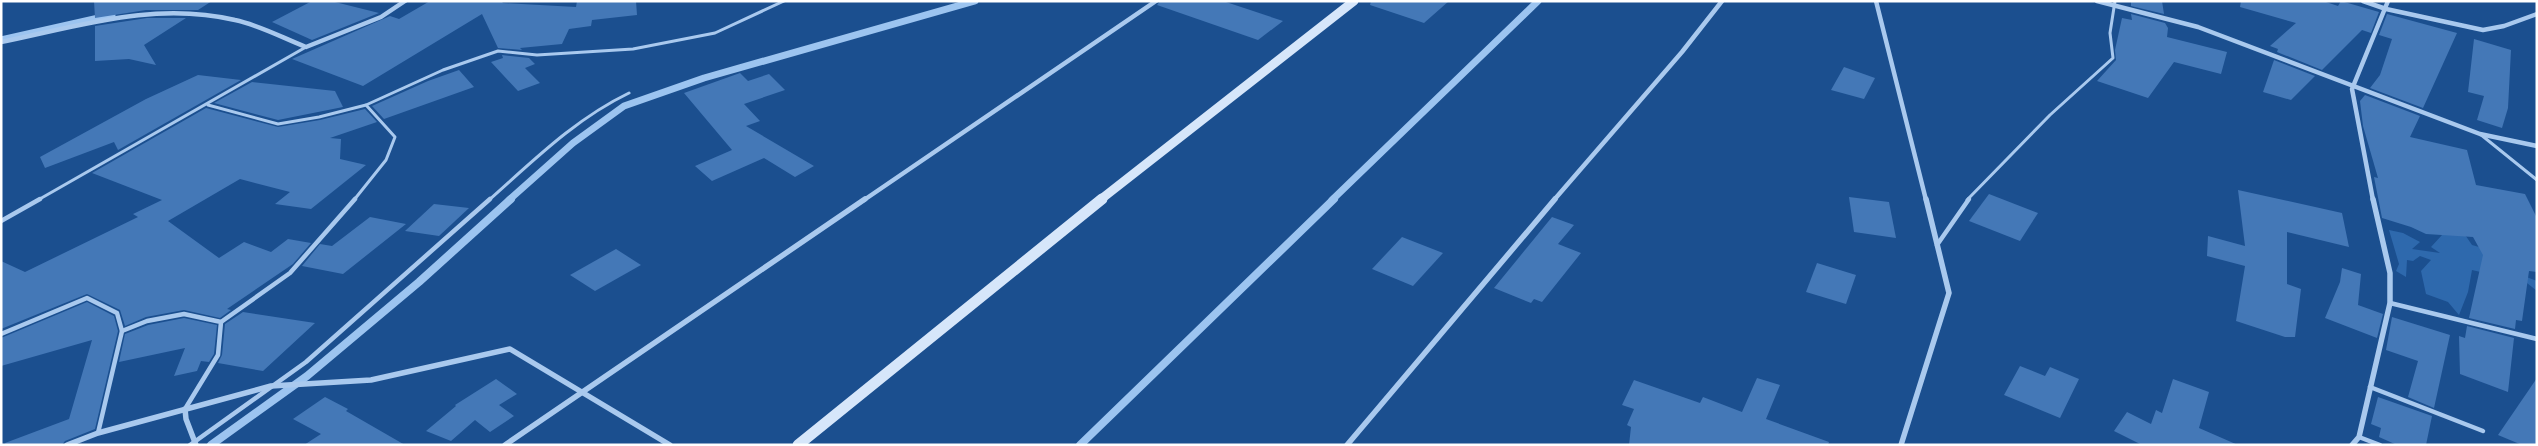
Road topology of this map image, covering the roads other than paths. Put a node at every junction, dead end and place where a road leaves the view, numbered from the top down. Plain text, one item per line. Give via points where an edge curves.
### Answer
1 (405, 1) edge
2 (784, 1) edge
3 (1156, 1) edge
4 (1354, 1) edge
5 (1722, 1) edge
6 (1876, 1) edge
7 (2097, 1) edge
8 (2363, 1) edge
9 (2388, 1) edge
10 (2115, 3) edge
11 (2386, 9) junction
12 (2537, 14) edge
13 (1, 42) edge
14 (306, 47) junction
15 (2354, 86) junction
16 (629, 93) dead end
17 (208, 105) junction
18 (366, 105) junction
19 (2480, 134) junction
20 (2537, 146) edge
21 (2537, 180) edge
22 (1, 221) edge
23 (1936, 245) junction
24 (2390, 302) junction
25 (221, 322) junction
26 (122, 331) junction
27 (1, 334) edge
28 (2537, 339) edge
29 (271, 386) junction
30 (2370, 387) junction
31 (580, 392) junction
32 (185, 409) junction
33 (2483, 431) dead end
34 (98, 433) junction
35 (2359, 437) junction
36 (193, 444) edge
37 (67, 445) edge
38 (505, 445) edge
39 (670, 445) edge
40 (798, 445) edge
41 (1347, 445) edge
42 (1901, 445) edge
43 (2352, 445) edge
44 (2380, 445) edge

1 - 14 street via 381,17
2 - 18 lane via 715,33 633,49 537,55 498,51 443,70
3 - 31 street
4 - 40 street via 1121,183
5 - 41 street
6 - 23 street
7 - 10 street
8 - 11 street
9 - 11 street
10 - 15 street via 2198,27
10 - 23 lane via 2110,33 2113,58 2050,114 1962,206
11 - 12 street via 2483,30
11 - 15 street
13 - 14 street via 141,13 200,14 237,20
14 - 17 lane
15 - 19 street
15 - 24 street via 2366,168 2390,273
16 - 29 lane via 604,105 571,128 306,362
17 - 18 lane via 278,124
17 - 22 lane
18 - 25 lane via 395,137 386,160 345,212 290,272
19 - 20 street
19 - 21 lane
23 - 42 street via 1949,293
24 - 28 lane
24 - 30 street
25 - 26 lane via 184,314 147,321
25 - 32 lane via 218,355
26 - 27 lane via 117,313 87,298
26 - 34 lane
29 - 31 street via 371,380 510,349
29 - 32 street
29 - 36 lane
30 - 33 lane
30 - 35 street
31 - 38 street
31 - 39 street
32 - 34 street
32 - 36 street
34 - 37 street
35 - 43 street
35 - 44 lane

